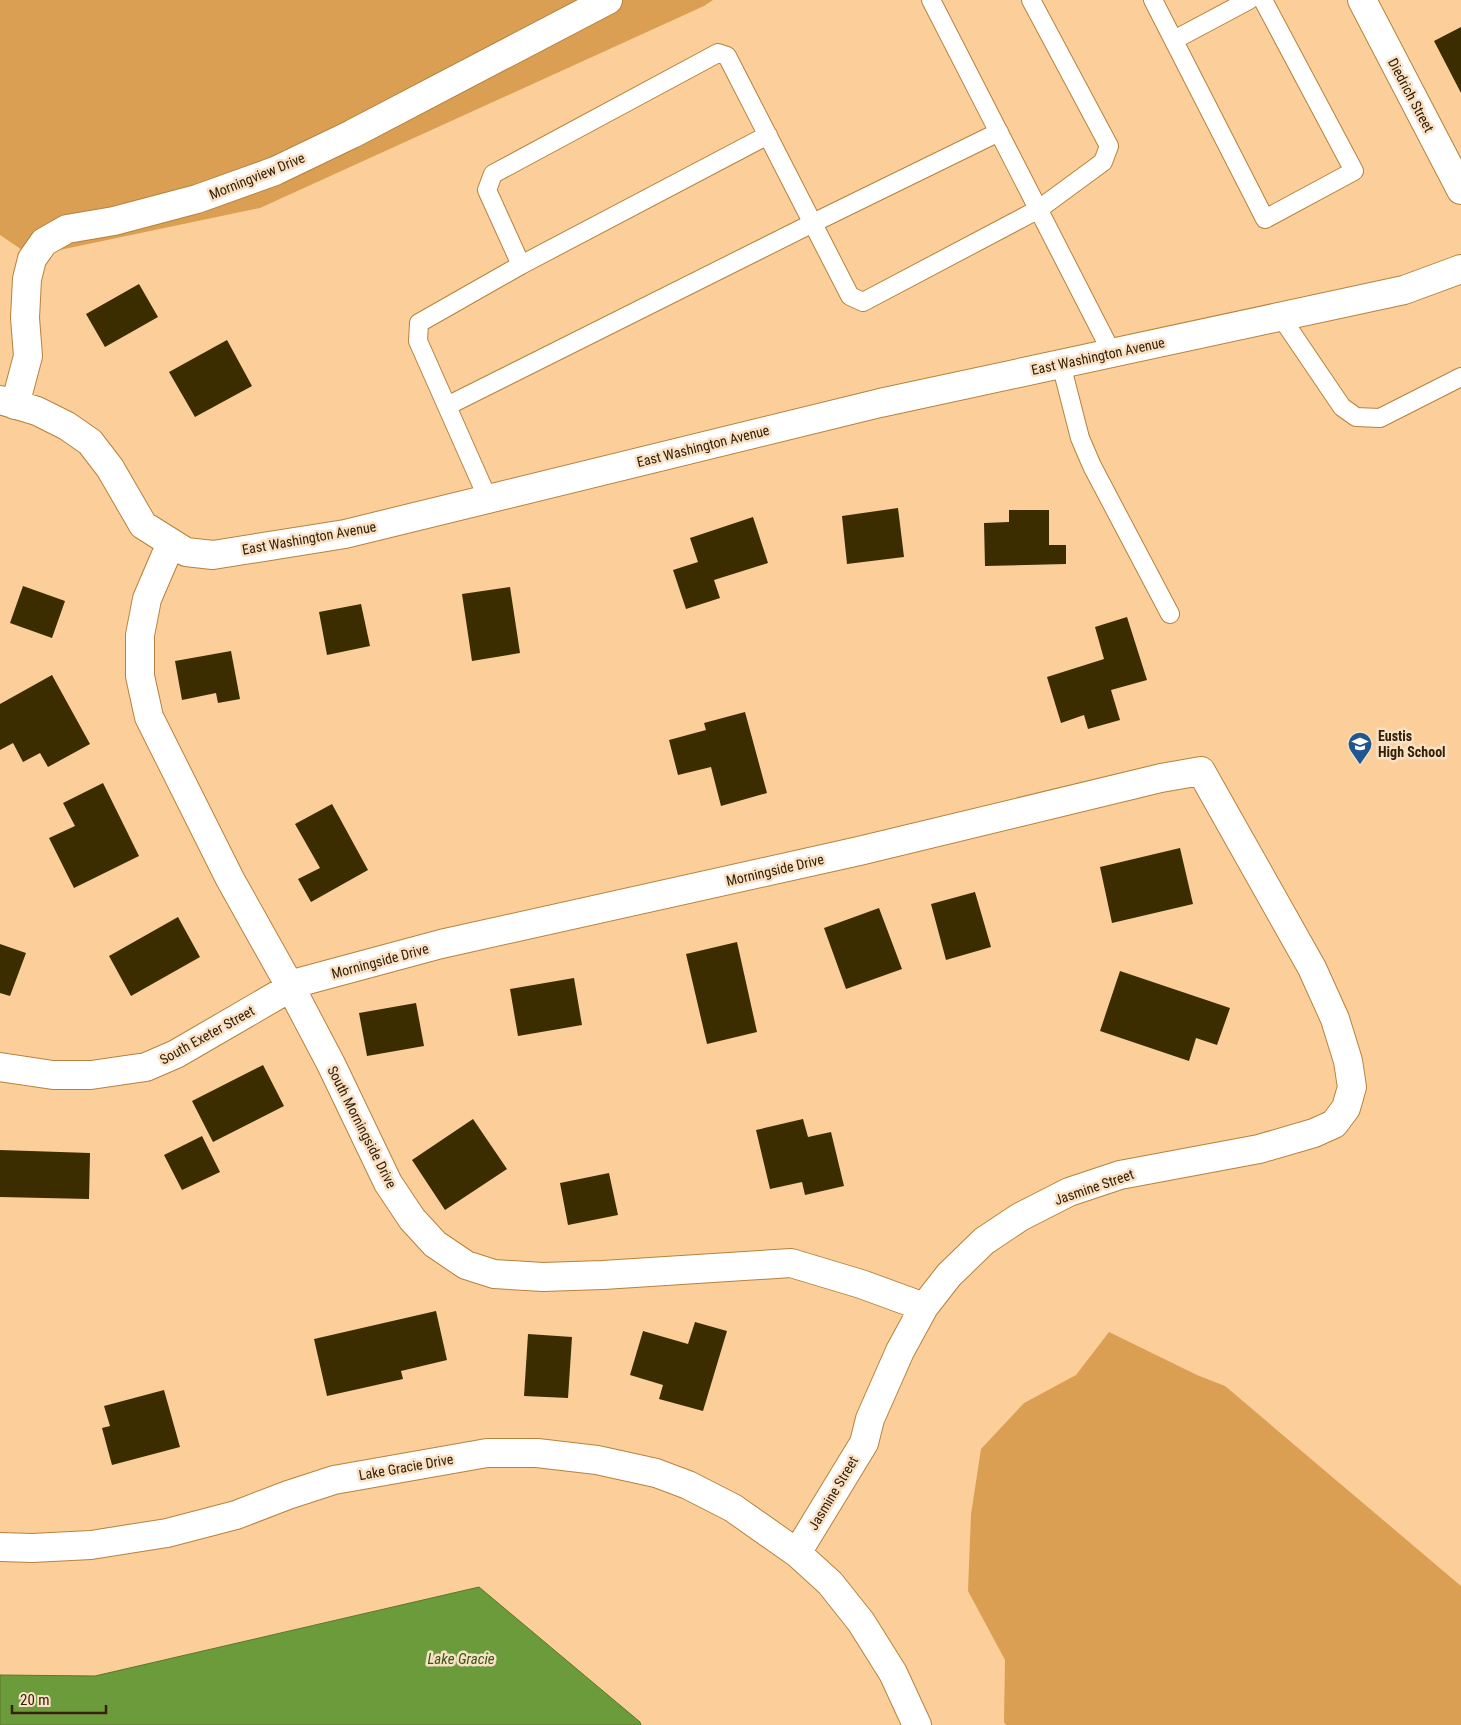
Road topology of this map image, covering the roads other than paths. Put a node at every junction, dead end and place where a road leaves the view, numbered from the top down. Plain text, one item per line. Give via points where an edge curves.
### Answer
1 (608, 0) edge
2 (931, 0) edge
3 (1032, 0) edge
4 (1152, 0) edge
5 (1249, 0) edge
6 (1263, 0) edge
7 (1362, 0) edge
8 (1174, 40) junction
9 (999, 132) junction
10 (768, 136) junction
11 (1461, 190) edge
12 (1039, 209) junction
13 (813, 223) junction
14 (521, 265) junction
15 (1461, 269) edge
16 (1281, 316) junction
17 (1112, 353) junction
18 (1061, 364) junction
19 (1461, 377) edge
20 (8, 402) edge
21 (447, 406) junction
22 (488, 499) junction
23 (172, 543) junction
24 (1170, 614) dead end
25 (1231, 824) joint
26 (291, 988) junction
27 (0, 1067) edge
28 (924, 1306) junction
29 (0, 1547) edge
30 (797, 1553) junction
31 (917, 1725) edge

1 - 20 street, Morningview Drive via 275,171 196,199 114,221 67,229 44,242 32,259 27,278 28,356
2 - 9 lane
3 - 12 lane via 1109,146 1103,162
4 - 8 lane
5 - 8 lane
6 - 8 lane via 1354,171 1265,219
7 - 11 street, Diedrich Street
9 - 12 lane
9 - 13 lane
10 - 13 lane
10 - 14 lane
10 - 14 lane via 727,56 718,53 493,174 487,190
12 - 13 lane via 864,302 850,296
12 - 17 lane
13 - 21 lane
14 - 21 lane via 419,323 418,341
15 - 16 street, East Washington Avenue via 1404,290
16 - 17 street, East Washington Avenue
16 - 19 lane via 1342,407 1356,417 1380,418
17 - 18 street, East Washington Avenue
18 - 22 street, East Washington Avenue via 880,403
18 - 24 lane via 1080,438 1092,466
20 - 23 street, East Washington Avenue via 37,411 90,442 110,468 143,526
21 - 22 lane
22 - 23 street, East Washington Avenue via 345,534 213,555 186,552
23 - 26 street, South Morningside Drive via 147,599 140,635 140,676 149,718 230,879
25 - 26 street, Morningside Drive via 1202,771 1169,776 849,853 441,944 300,982
25 - 28 street, Jasmine Street via 1312,968 1335,1019 1352,1087 1346,1108 1334,1124 1314,1133 1259,1148 1120,1175 1069,1192 1020,1216 984,1241 949,1275
26 - 27 street, South Exeter Street via 176,1054 146,1067 91,1075 53,1075
26 - 28 street, South Morningside Drive via 388,1184 412,1219 435,1244 466,1265 494,1274 544,1277 791,1263
28 - 30 street, Jasmine Street via 870,1419 864,1443
29 - 30 street, Lake Gracie Drive via 91,1545 167,1533 236,1515 334,1480 487,1453 537,1453 605,1462 656,1473 688,1485 733,1508
30 - 31 street via 830,1583 861,1622 893,1673

